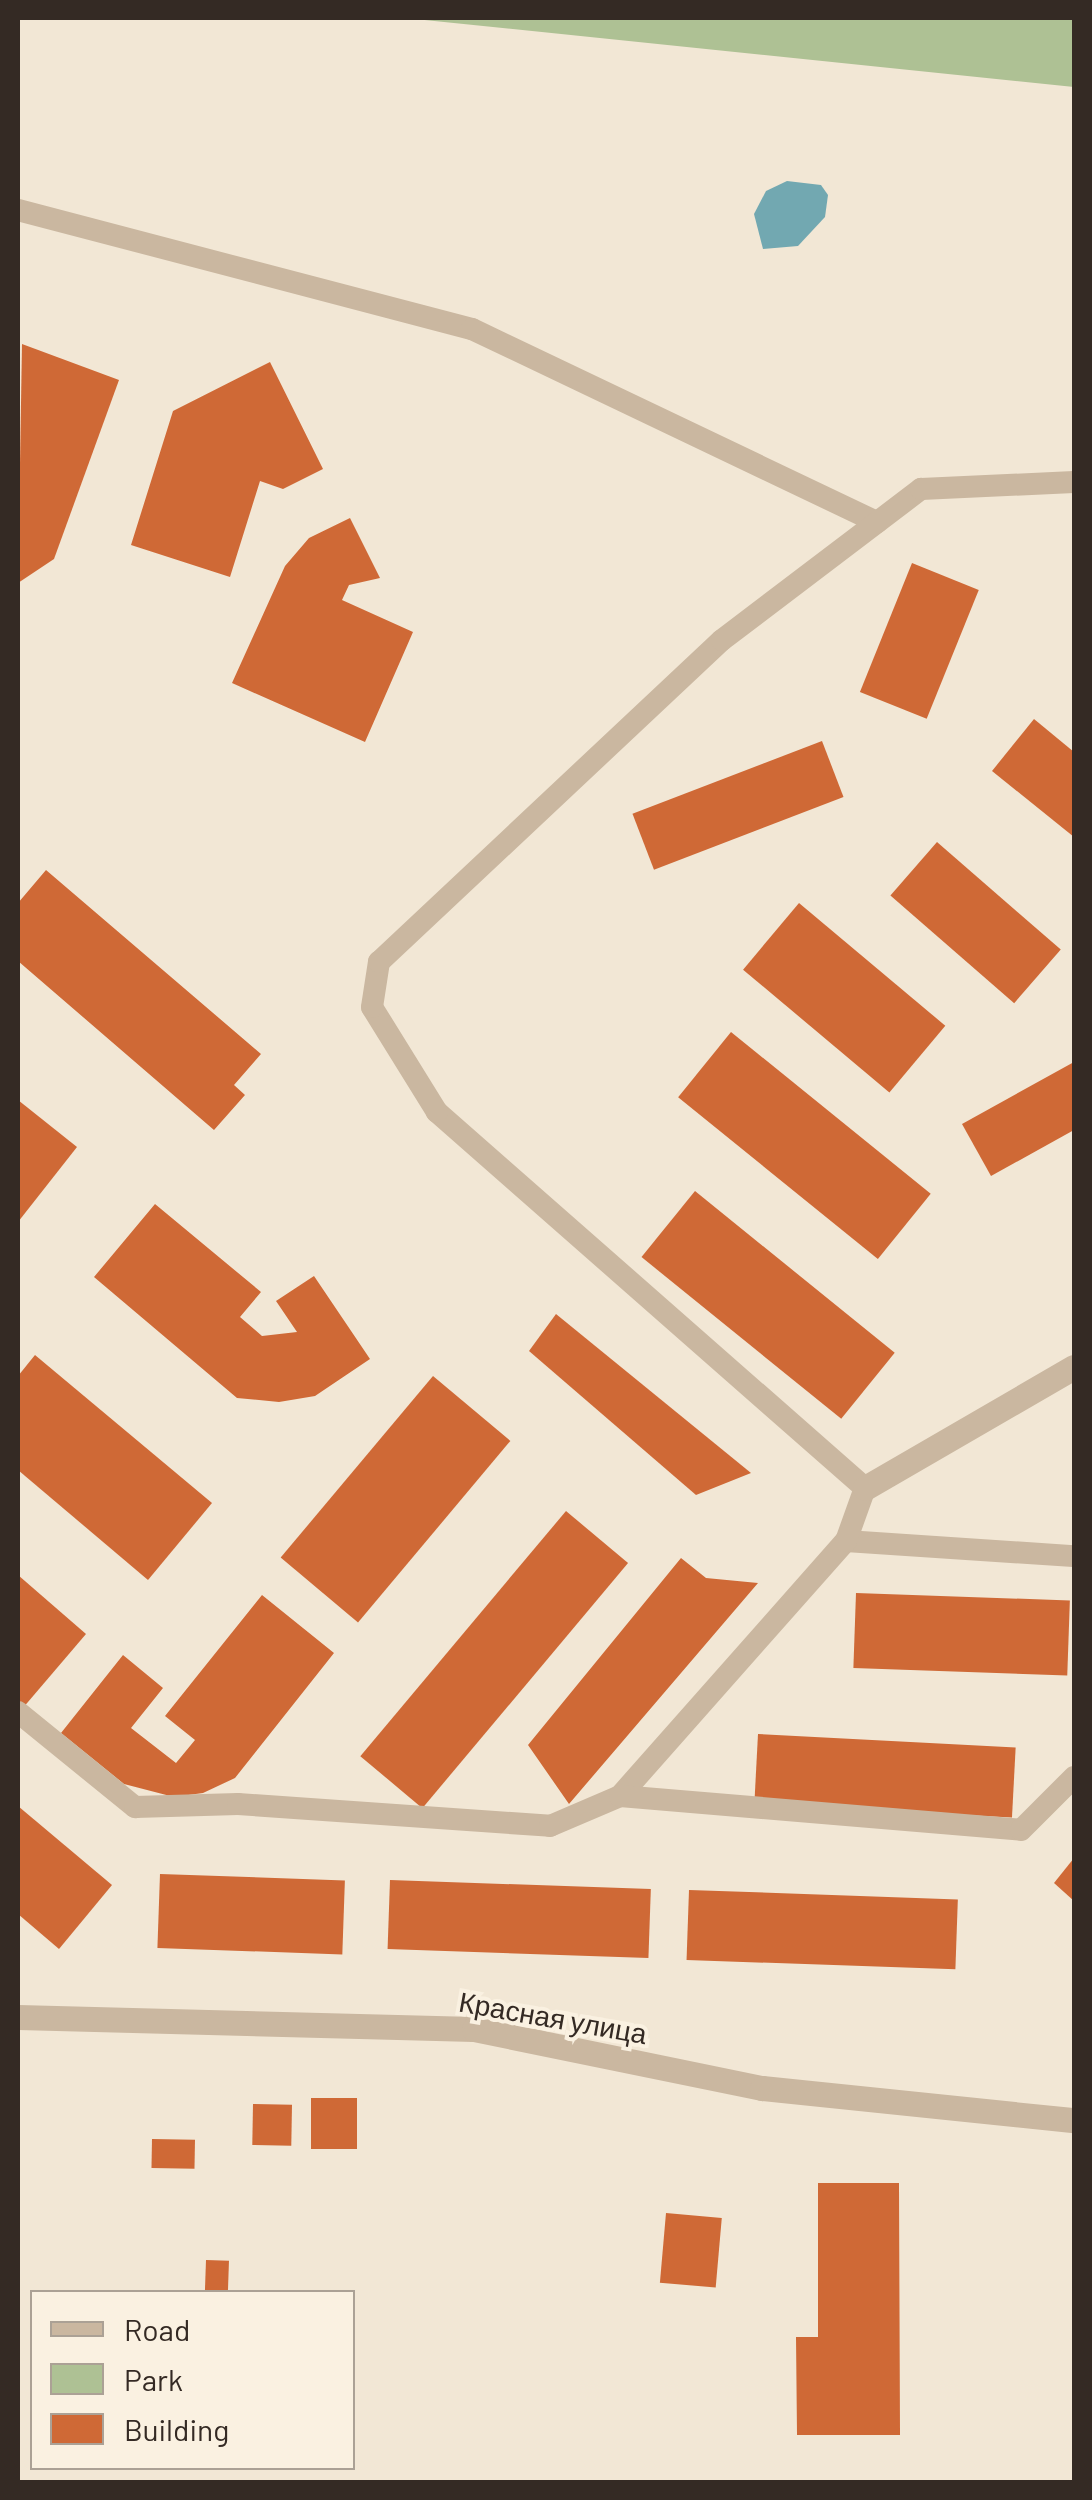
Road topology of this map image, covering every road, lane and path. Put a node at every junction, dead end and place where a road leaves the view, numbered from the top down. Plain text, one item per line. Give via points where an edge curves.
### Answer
1 (18, 210) edge
2 (1074, 482) edge
3 (877, 522) junction
4 (1074, 1367) edge
5 (865, 1488) junction
6 (846, 1541) junction
7 (1074, 1556) edge
8 (18, 1712) edge
9 (1074, 1777) edge
10 (620, 1796) junction
11 (18, 2017) edge
12 (1074, 2120) edge

1 - 3 lane via 472,329
2 - 3 lane via 922,488
3 - 5 lane via 722,640 378,962 372,1007 438,1112
4 - 5 street
5 - 6 lane
6 - 7 lane
6 - 10 lane
8 - 10 lane via 135,1807 238,1804 550,1826
9 - 10 lane via 1021,1830
11 - 12 street, Красная улица via 474,2030 762,2088

